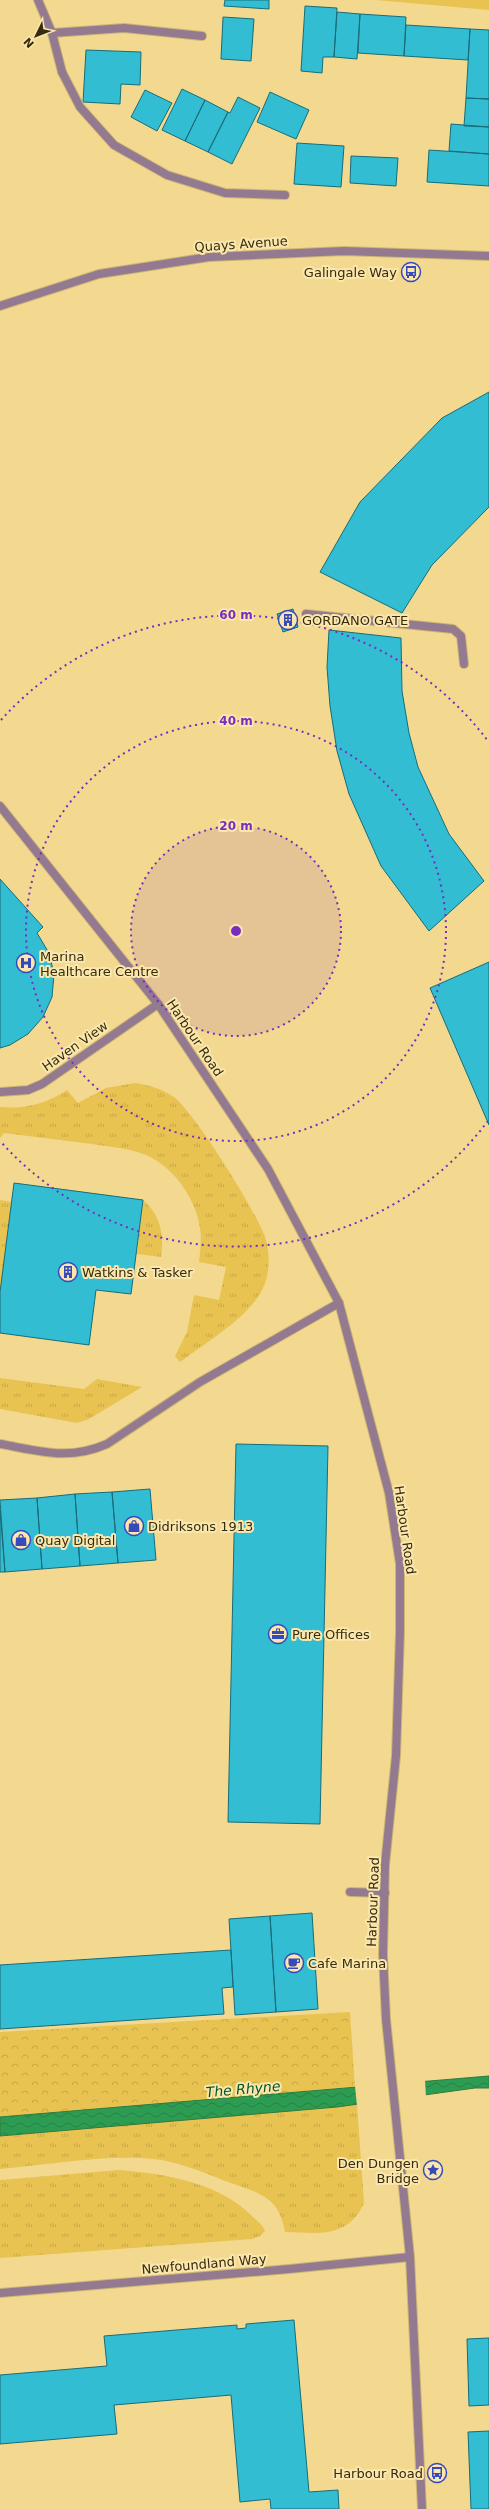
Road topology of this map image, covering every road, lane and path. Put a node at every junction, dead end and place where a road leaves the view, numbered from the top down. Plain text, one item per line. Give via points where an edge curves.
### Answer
1 (38, 0) edge
2 (52, 32) junction
3 (202, 36) dead end
4 (285, 194) dead end
5 (489, 256) edge
6 (0, 306) edge
7 (306, 614) dead end
8 (464, 664) dead end
9 (0, 806) edge
10 (158, 1004) junction
11 (0, 1092) edge
12 (340, 1303) junction
13 (0, 1444) edge
14 (350, 1892) dead end
15 (385, 1893) junction
16 (410, 2256) junction
17 (0, 2293) edge
18 (422, 2509) edge

1 - 2 street
2 - 3 street via 124,28
2 - 4 street via 62,72 80,107 114,145 167,175 225,193
5 - 6 street, Quays Avenue via 344,251 209,256 98,274
7 - 8 street via 453,629 461,636
9 - 10 street, Harbour Road
10 - 11 street, Haven View via 42,1084 28,1090
10 - 12 street, Harbour Road via 268,1169
12 - 13 street via 200,1382 107,1444 73,1454
12 - 15 street, Harbour Road via 389,1493 400,1564 396,1756
14 - 15 street
15 - 16 street, Harbour Road via 383,1955 386,2019
16 - 17 street, Newfoundland Way via 289,2269
16 - 18 street, Harbour Road

